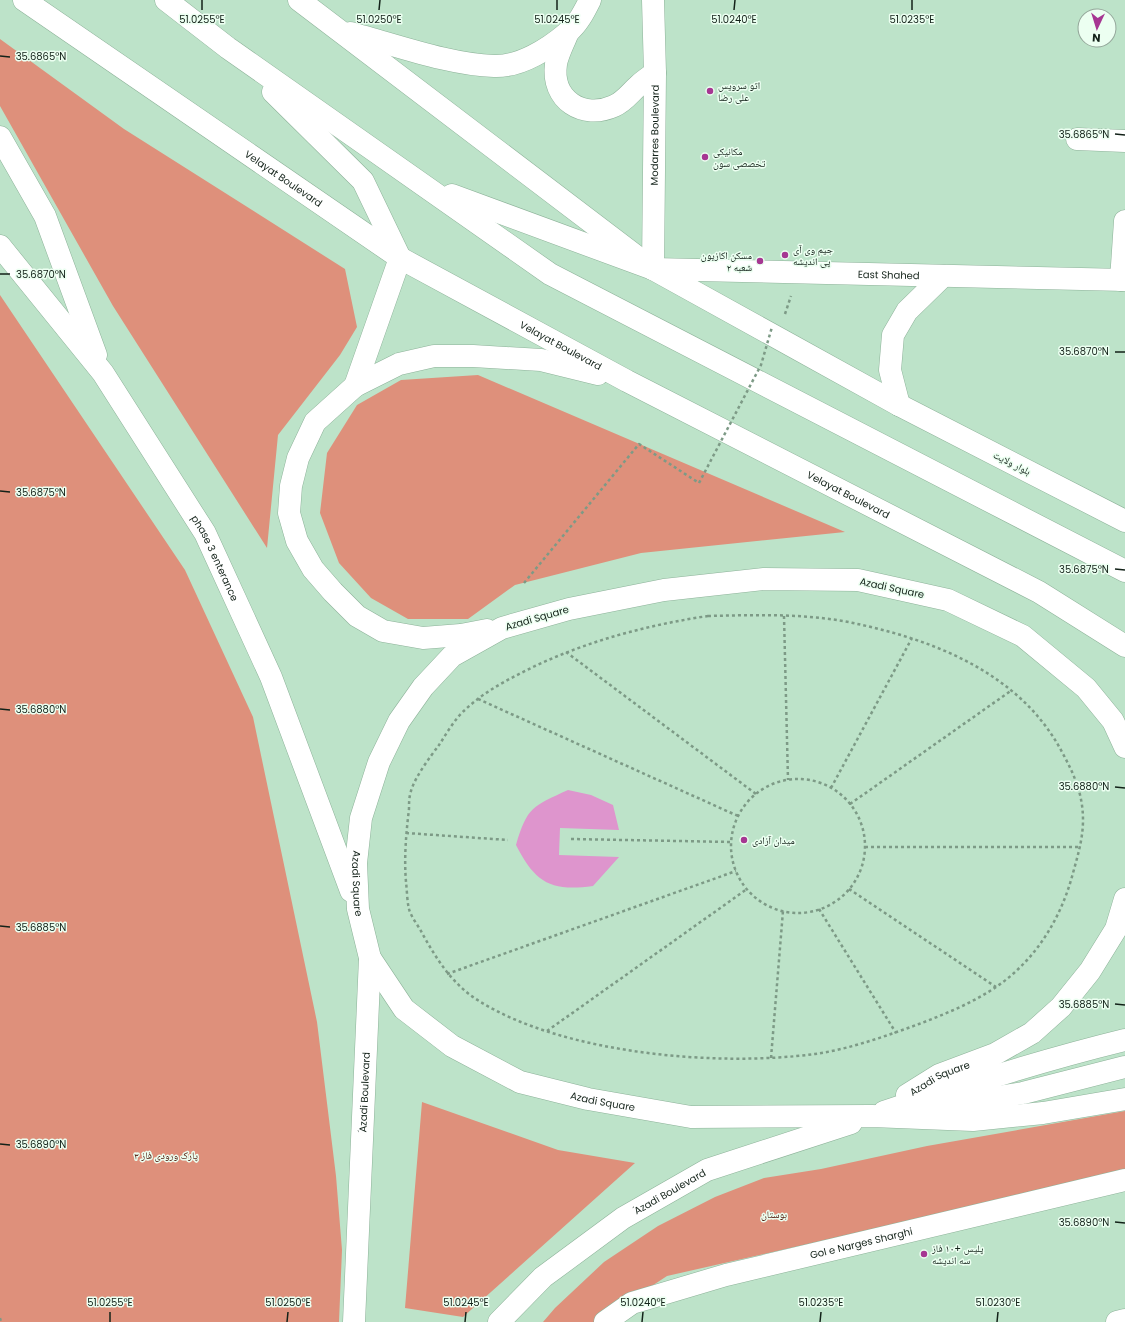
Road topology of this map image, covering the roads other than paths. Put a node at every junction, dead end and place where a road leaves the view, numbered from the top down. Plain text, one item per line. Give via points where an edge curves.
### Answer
1 (24, 0) edge
2 (166, 0) edge
3 (299, 0) edge
4 (590, 0) edge
5 (653, 0) edge
6 (340, 30) junction
7 (568, 32) junction
8 (228, 48) junction
9 (655, 73) junction
10 (0, 137) edge
11 (1077, 139) dead end
12 (1125, 141) edge
13 (423, 184) junction
14 (1125, 221) edge
15 (0, 246) edge
16 (400, 258) junction
17 (653, 269) junction
18 (943, 276) junction
19 (1123, 280) edge
20 (103, 373) junction
21 (627, 381) junction
22 (355, 386) junction
23 (899, 405) junction
24 (1125, 521) edge
25 (1125, 571) edge
26 (502, 628) junction
27 (1125, 646) edge
28 (1125, 747) edge
29 (1125, 899) edge
30 (358, 909) junction
31 (370, 958) junction
32 (1125, 1040) edge
33 (1125, 1067) edge
34 (1125, 1099) edge
35 (872, 1116) junction
36 (1125, 1180) edge
37 (1125, 1320) edge
38 (354, 1322) edge
39 (499, 1322) edge
40 (604, 1322) edge
41 (1117, 1322) edge

1 - 16 main road, Velayat Boulevard
2 - 8 main road
3 - 6 main road
4 - 7 main road via 581,17
5 - 9 main road, Modarres Boulevard
6 - 7 main road via 432,55 494,66 520,62
6 - 17 main road
7 - 9 main road via 556,65 557,86 576,108 596,112 615,106
8 - 13 main road
8 - 16 main road via 363,181
9 - 17 main road, Modarres Boulevard
10 - 20 main road via 45,216
11 - 12 main road
13 - 17 main road
13 - 25 main road via 550,274
14 - 19 main road
15 - 20 main road, phase 3 enterance
16 - 21 main road, Velayat Boulevard
16 - 22 main road
17 - 18 main road, East Shahed
17 - 23 main road, بلوار ولایت
18 - 19 main road, East Shahed
18 - 23 main road via 907,311 893,335 890,370
20 - 30 main road, phase 3 enterance via 205,534 271,676
21 - 22 main road via 541,360 434,356 399,364
21 - 27 main road, Velayat Boulevard via 1039,592
22 - 26 main road via 315,422 298,458 291,486 289,513 297,541 313,569 357,616 383,631 423,638
23 - 24 main road, بلوار ولایت
26 - 28 main road, Azadi Square via 569,609 664,590 764,579 858,580 948,600 1023,636 1086,688 1113,721
26 - 30 main road, Azadi Square via 452,656 423,687 399,721 379,762 361,818 356,863
29 - 35 main road, Azadi Square via 1116,929 1090,971 1061,1007 1032,1033 996,1054 939,1075
30 - 31 main road, Azadi Square
31 - 35 main road, Azadi Square via 404,1009 452,1046 520,1082 588,1099 692,1117
31 - 38 main road, َAzadi Boulevard
32 - 35 main road via 973,1082
33 - 35 main road via 1023,1093
34 - 35 main road via 1043,1113 973,1120
35 - 39 main road, َAzadi Boulevard via 707,1170 623,1218 543,1276
36 - 40 main road, Gol e Narges Sharghi via 726,1275 632,1303
37 - 41 main road

